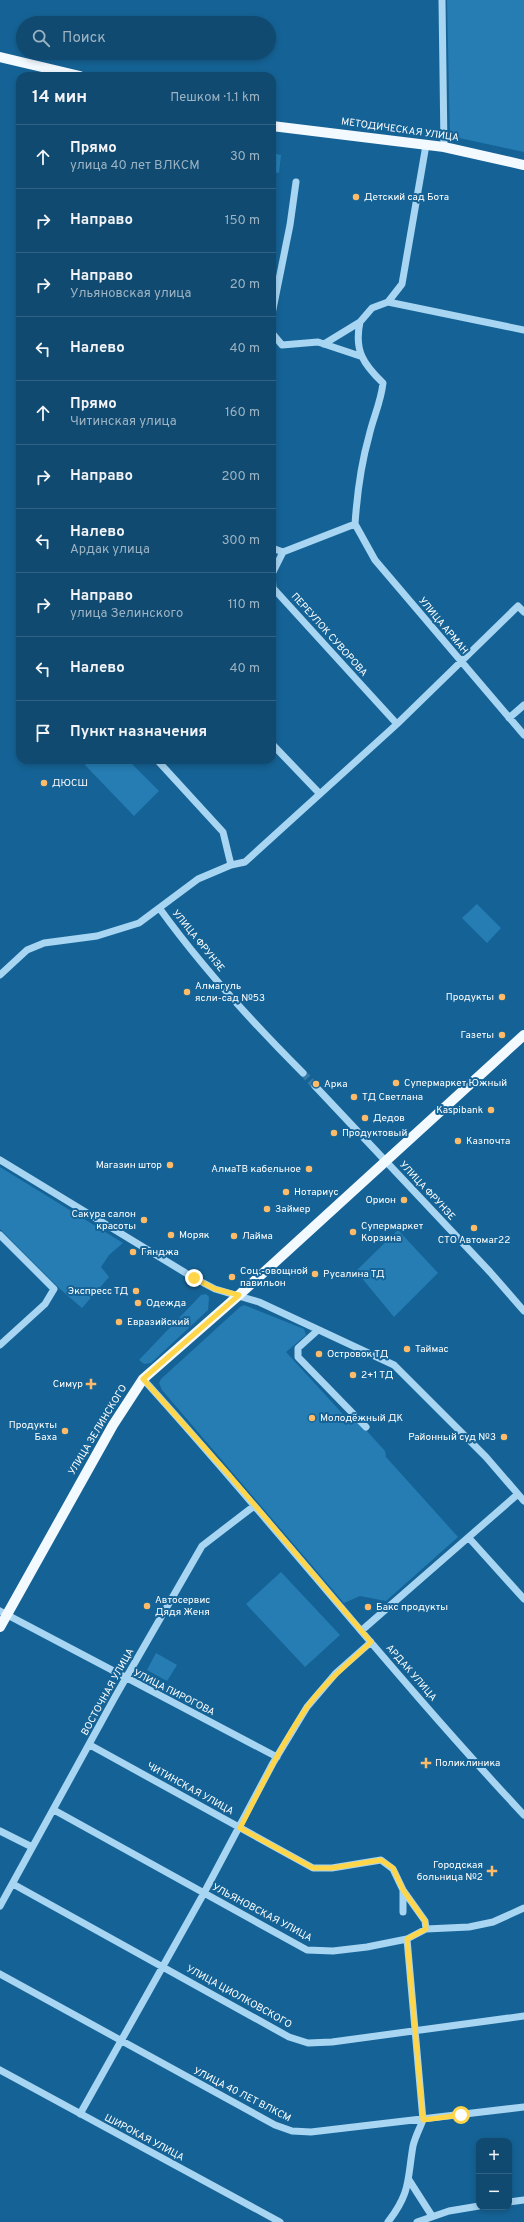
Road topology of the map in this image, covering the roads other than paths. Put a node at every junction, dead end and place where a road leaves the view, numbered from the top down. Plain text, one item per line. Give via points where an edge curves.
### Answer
1 (442, 0) edge
2 (0, 57) edge
3 (63, 72) edge
4 (276, 126) edge
5 (426, 145) junction
6 (444, 147) junction
7 (524, 165) edge
8 (296, 182) dead end
9 (276, 294) edge
10 (388, 302) junction
11 (360, 322) junction
12 (524, 330) edge
13 (276, 338) edge
14 (324, 344) junction
15 (360, 356) junction
16 (355, 524) junction
17 (276, 549) edge
18 (283, 552) junction
19 (276, 566) edge
20 (276, 591) edge
21 (524, 612) edge
22 (460, 662) junction
23 (524, 705) edge
24 (509, 718) junction
25 (397, 724) junction
26 (524, 736) edge
27 (276, 748) edge
28 (161, 764) edge
29 (320, 794) junction
30 (231, 865) junction
31 (160, 909) junction
32 (0, 975) edge
33 (524, 1034) edge
34 (303, 1073) tunnel mouth
35 (315, 1086) tunnel mouth
36 (0, 1160) edge
37 (385, 1161) junction
38 (0, 1235) edge
39 (239, 1295) junction
40 (524, 1311) edge
41 (318, 1330) junction
42 (0, 1345) edge
43 (143, 1379) junction
44 (366, 1427) dead end
45 (518, 1494) junction
46 (524, 1501) edge
47 (254, 1506) junction
48 (469, 1538) junction
49 (524, 1599) edge
50 (3, 1613) edge
51 (0, 1627) edge
52 (361, 1631) junction
53 (371, 1642) junction
54 (126, 1679) junction
55 (90, 1745) junction
56 (277, 1757) junction
57 (54, 1810) junction
58 (524, 1815) edge
59 (240, 1828) junction
60 (0, 1831) edge
61 (32, 1847) junction
62 (13, 1884) junction
63 (403, 1890) junction
64 (204, 1893) junction
65 (0, 1906) edge
66 (524, 1908) edge
67 (403, 1912) dead end
68 (426, 1929) junction
69 (407, 1939) junction
70 (163, 1967) junction
71 (0, 1974) edge
72 (524, 2016) edge
73 (416, 2029) junction
74 (121, 2042) junction
75 (0, 2070) edge
76 (524, 2107) edge
77 (80, 2114) junction
78 (423, 2120) junction
79 (409, 2180) junction
80 (524, 2200) edge
81 (512, 2202) edge
82 (476, 2206) edge
83 (432, 2216) junction
84 (280, 2222) edge
85 (388, 2222) edge
86 (417, 2222) edge

1 - 6 street
2 - 3 main road
4 - 5 main road, МЕТОДИЧЕСКАЯ УЛИЦА
5 - 6 main road, МЕТОДИЧЕСКАЯ УЛИЦА
5 - 10 street via 402,284
6 - 7 main road, МЕТОДИЧЕСКАЯ УЛИЦА
8 - 9 street
10 - 11 street via 372,308
10 - 12 street
11 - 14 street
11 - 15 street
13 - 14 street via 282,345
14 - 15 street
15 - 16 street via 383,383 381,399 368,436
16 - 18 street
16 - 22 street, УЛИЦА АРМАН via 375,560
17 - 18 street
18 - 19 street, ПЕРЕУЛОК СУВОРОВА
20 - 25 street, ПЕРЕУЛОК СУВОРОВА
21 - 22 street via 518,606
22 - 24 street, УЛИЦА АРМАН
22 - 25 street
23 - 24 street
24 - 26 street, УЛИЦА АРМАН
25 - 29 street
27 - 29 street
28 - 30 street via 223,832
29 - 30 street via 245,862
30 - 31 street via 198,879
31 - 32 street via 139,923 97,936 44,943 27,950
31 - 34 street, УЛИЦА ФРУНЗЕ via 183,941 269,1039
33 - 37 main road, УЛИЦА ЗЕЛИНСКОГО
35 - 37 street, УЛИЦА ФРУНЗЕ
36 - 39 street via 194,1278 215,1289
37 - 39 main road, УЛИЦА ЗЕЛИНСКОГО
37 - 40 street, УЛИЦА ФРУНЗЕ
38 - 42 street via 54,1289 45,1304
39 - 41 street
39 - 43 main road, УЛИЦА ЗЕЛИНСКОГО
41 - 44 street via 298,1348 298,1357
41 - 45 street via 394,1365 481,1452
43 - 47 street, АРДАК УЛИЦА
43 - 50 main road, УЛИЦА ЗЕЛИНСКОГО via 113,1425
45 - 46 street
45 - 48 street
47 - 52 street, АРДАК УЛИЦА
47 - 54 street, ВОСТОЧНАЯ УЛИЦА via 202,1546
48 - 49 street
48 - 52 street
50 - 51 main road, УЛИЦА ЗЕЛИНСКОГО
50 - 54 street, УЛИЦА ПИРОГОВА
52 - 53 street, АРДАК УЛИЦА
53 - 56 street via 336,1674 307,1707
53 - 58 street, АРДАК УЛИЦА
54 - 55 street, ВОСТОЧНАЯ УЛИЦА
54 - 56 street, УЛИЦА ПИРОГОВА
55 - 57 street, ВОСТОЧНАЯ УЛИЦА
55 - 59 street, ЧИТИНСКАЯ УЛИЦА
56 - 59 street
57 - 61 street, ВОСТОЧНАЯ УЛИЦА
57 - 64 street, УЛЬЯНОВСКАЯ УЛИЦА
59 - 63 street, ЧИТИНСКАЯ УЛИЦА via 313,1868 332,1868 381,1860 393,1868
59 - 64 street
60 - 61 street
61 - 62 street, ВОСТОЧНАЯ УЛИЦА
62 - 65 street, ВОСТОЧНАЯ УЛИЦА
62 - 70 street, УЛИЦА ЦИОЛКОВСКОГО
63 - 67 street
63 - 68 street via 425,1921
64 - 69 street, УЛЬЯНОВСКАЯ УЛИЦА via 307,1950 333,1951
64 - 70 street
66 - 68 street, УЛЬЯНОВСКАЯ УЛИЦА via 493,1922 469,1927
68 - 69 street, УЛЬЯНОВСКАЯ УЛИЦА
69 - 73 street
70 - 73 street, УЛИЦА ЦИОЛКОВСКОГО via 289,2037 308,2043 332,2042
70 - 74 street
71 - 74 street, УЛИЦА 40 ЛЕТ ВЛКСМ
72 - 73 street, УЛИЦА ЦИОЛКОВСКОГО
73 - 78 street
74 - 77 street
74 - 78 street, УЛИЦА 40 ЛЕТ ВЛКСМ via 275,2125 292,2131 311,2132
75 - 77 street, ШИРОКАЯ УЛИЦА
76 - 78 street, УЛИЦА 40 ЛЕТ ВЛКСМ
77 - 84 street, ШИРОКАЯ УЛИЦА
78 - 79 street via 413,2145
79 - 83 street
79 - 85 street via 405,2196
80 - 81 street
82 - 83 street
83 - 86 street

